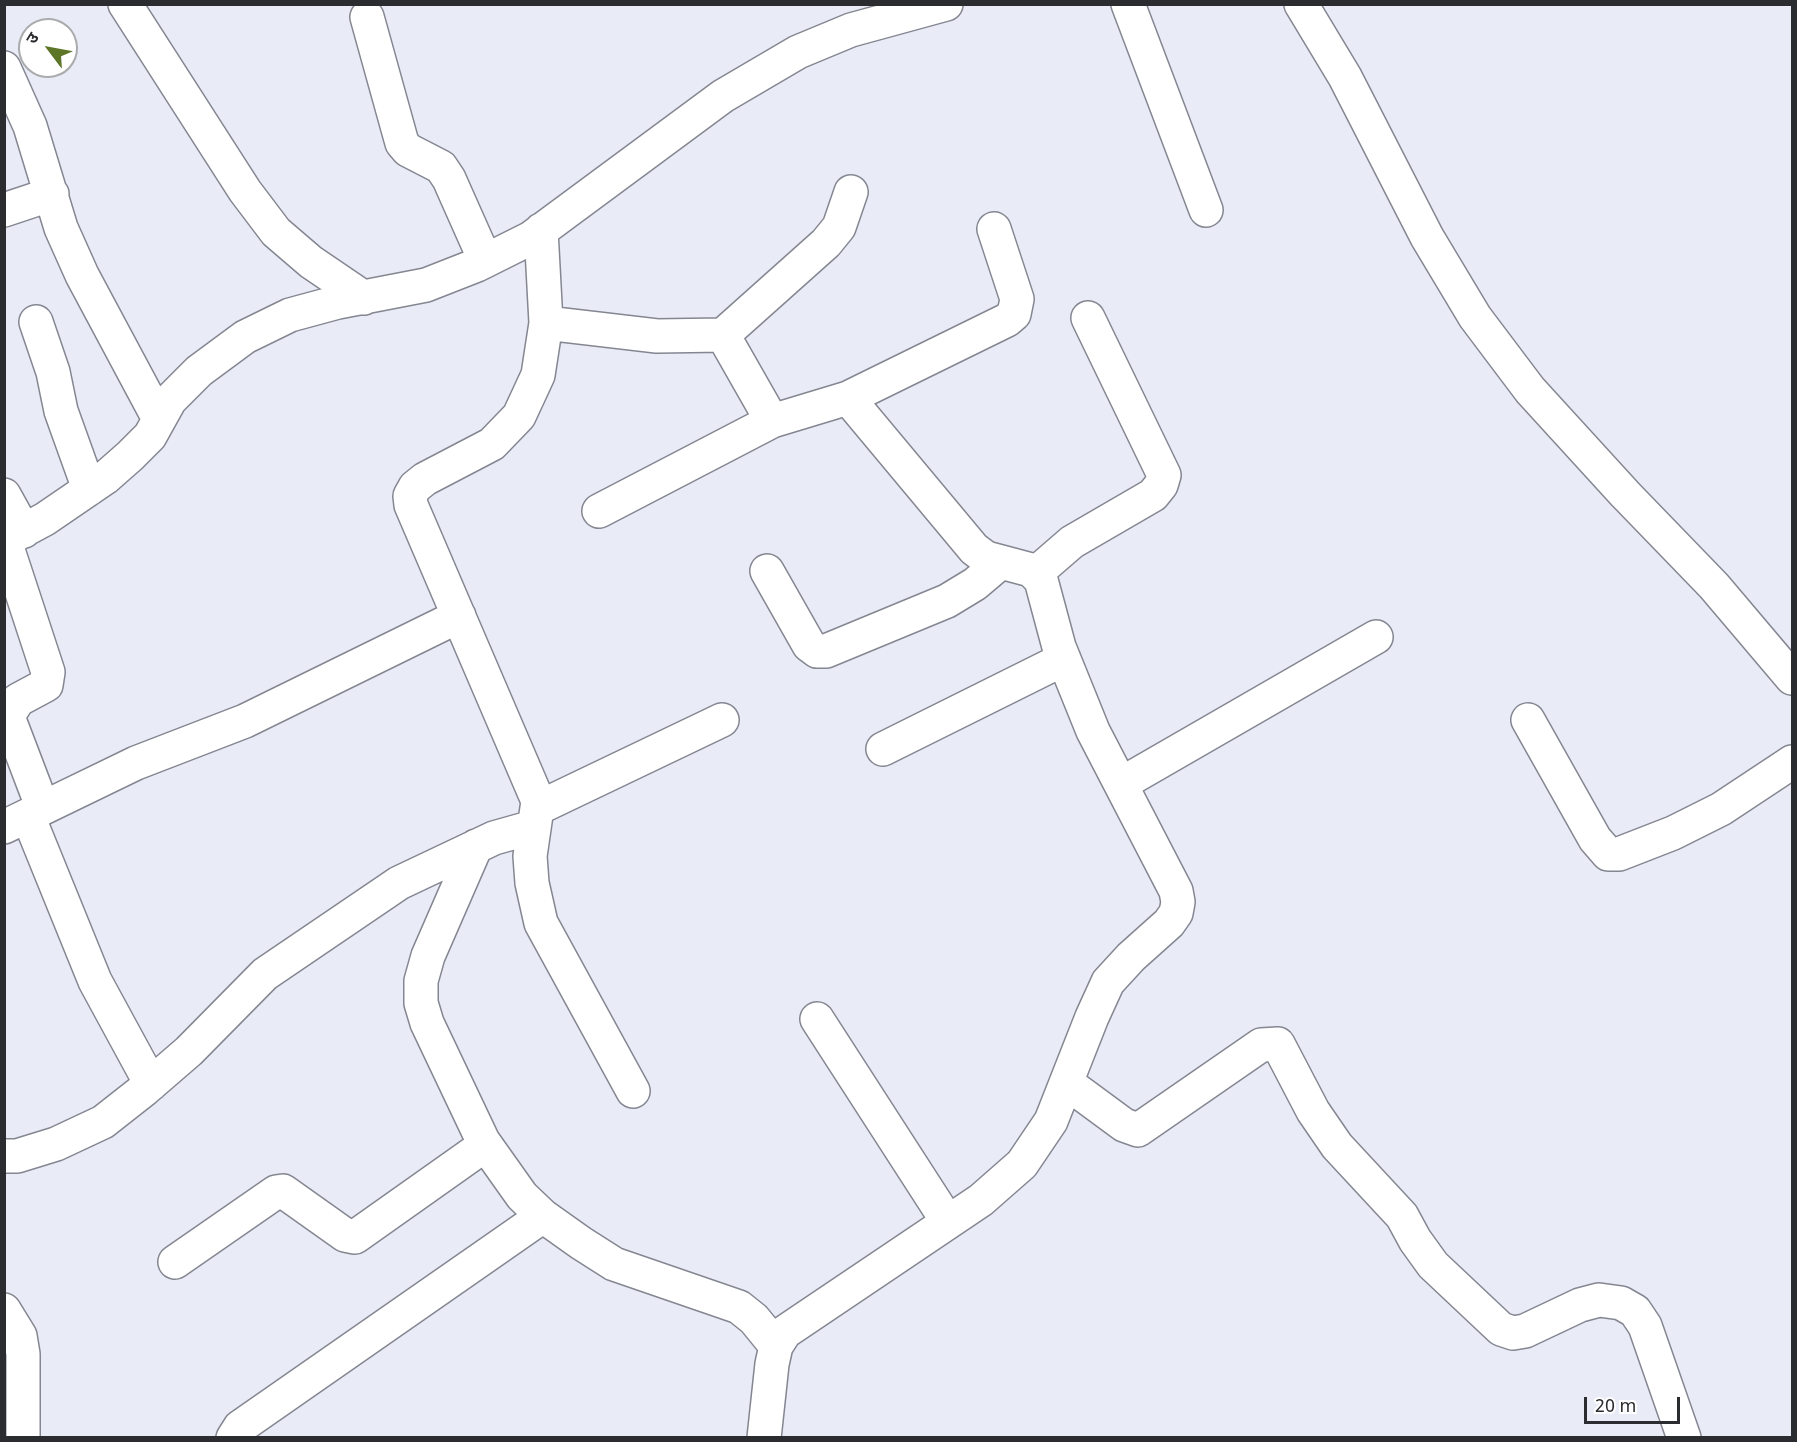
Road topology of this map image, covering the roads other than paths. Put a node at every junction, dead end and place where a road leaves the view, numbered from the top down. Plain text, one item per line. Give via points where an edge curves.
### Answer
1 (125, 4) edge
2 (946, 4) edge
3 (1128, 4) edge
4 (1301, 4) edge
5 (901, 10) edge
6 (367, 17) dead end
7 (4, 68) edge
8 (851, 192) dead end
9 (52, 194) junction
10 (4, 210) edge
11 (1206, 210) dead end
12 (994, 229) dead end
13 (541, 230) junction
14 (485, 260) junction
15 (364, 298) junction
16 (1088, 318) dead end
17 (36, 322) dead end
18 (546, 323) junction
19 (723, 335) junction
20 (848, 398) junction
21 (159, 418) junction
22 (771, 421) junction
23 (89, 489) junction
24 (4, 495) edge
25 (599, 511) dead end
26 (11, 538) edge
27 (1001, 562) junction
28 (766, 571) dead end
29 (1035, 574) junction
30 (459, 615) junction
31 (1376, 637) dead end
32 (1064, 659) junction
33 (1792, 678) edge
34 (722, 720) dead end
35 (1528, 720) dead end
36 (883, 749) dead end
37 (1792, 762) edge
38 (1121, 784) junction
39 (25, 817) edge
40 (536, 818) junction
41 (476, 846) junction
42 (817, 1019) dead end
43 (1067, 1083) junction
44 (151, 1084) junction
45 (633, 1091) dead end
46 (485, 1145) junction
47 (4, 1156) edge
48 (543, 1216) junction
49 (948, 1222) junction
50 (175, 1262) dead end
51 (4, 1310) edge
52 (776, 1347) junction
53 (22, 1437) edge
54 (232, 1437) edge
55 (764, 1437) edge
56 (1684, 1437) edge

1 - 15 street via 245,191 276,232
2 - 5 street
3 - 11 street
4 - 33 street via 1345,77 1427,237 1475,316 1530,390 1714,586
5 - 13 street via 798,52 723,96
6 - 14 street via 402,143 441,167
7 - 9 street via 30,126
8 - 19 street via 839,227 826,243
9 - 10 street
9 - 21 street via 81,275
12 - 20 street via 1017,299 1014,314
13 - 14 street
13 - 18 street
14 - 15 street via 426,285
15 - 21 street via 290,315 245,337 199,371 170,400
16 - 29 street via 1164,475 1153,495 1072,542
17 - 23 street via 61,411
18 - 19 street via 657,336
18 - 30 street via 538,375 519,416 492,444 425,479 410,496
19 - 22 street
20 - 22 street
20 - 27 street via 974,549
21 - 23 street via 150,436
22 - 25 street
23 - 26 street
24 - 26 street
26 - 39 street via 48,672 46,685 18,700 9,714
27 - 28 street via 947,601 826,651 809,645
27 - 29 street
29 - 32 street via 1046,594
30 - 39 street via 245,721 136,763
30 - 40 street via 532,783
31 - 38 street
32 - 36 street
32 - 38 street
34 - 40 street
35 - 37 street via 1595,839 1608,854 1619,854 1721,810
38 - 43 street via 1179,902 1169,923 1108,982
39 - 44 street via 95,981
40 - 41 street
40 - 45 street via 530,856 542,923
41 - 44 street via 399,883 266,974
41 - 46 street via 428,956 421,981 421,1003
42 - 49 street
43 - 49 street via 1051,1121 1022,1164 981,1200
43 - 56 street via 1124,1125 1138,1130 1261,1045 1278,1044 1313,1111 1337,1146 1402,1216 1433,1265 1501,1329 1525,1331 1599,1300 1621,1303 1635,1311 1645,1326
44 - 47 street via 104,1122 56,1144
46 - 48 street via 522,1197
46 - 50 street via 354,1237 345,1235 283,1191 276,1192
48 - 52 street via 614,1264 739,1307
48 - 54 street via 240,1427
49 - 52 street via 800,1320 785,1332
51 - 53 street via 20,1336 23,1354
52 - 55 street

